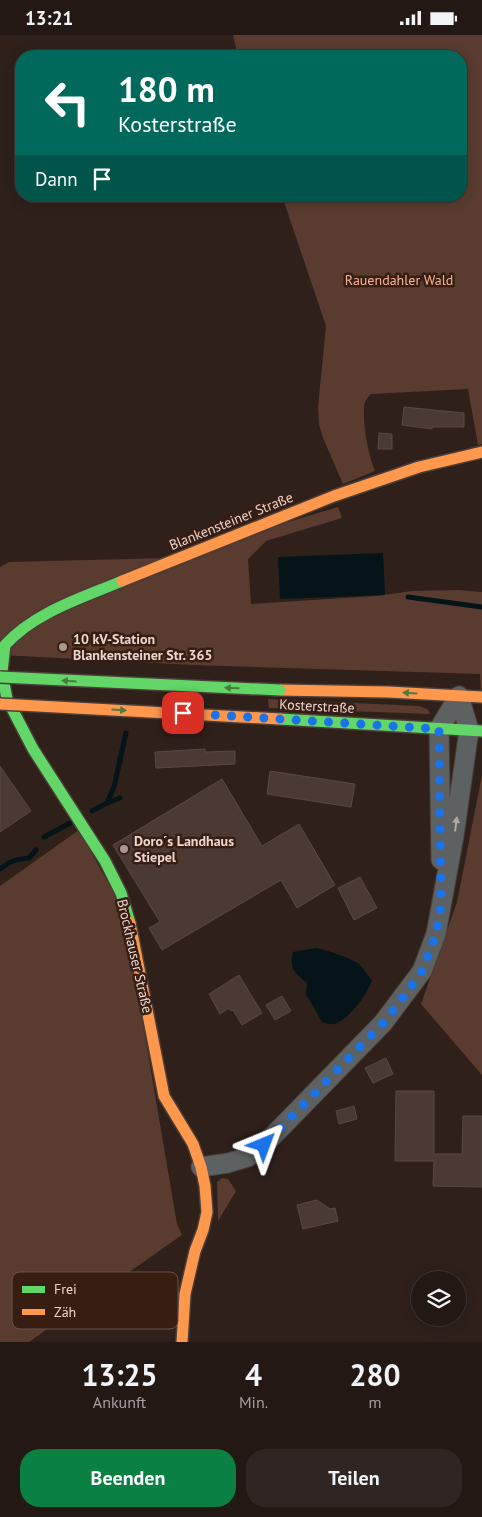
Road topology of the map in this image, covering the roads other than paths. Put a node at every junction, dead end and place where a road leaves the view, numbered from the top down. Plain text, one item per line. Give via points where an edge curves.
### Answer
1 (482, 452) edge
2 (5, 645) joint
3 (0, 677) edge
4 (459, 696) junction
5 (482, 697) edge
6 (0, 703) edge
7 (439, 729) junction
8 (476, 731) edge
9 (441, 907) junction
10 (201, 1167) junction
11 (182, 1342) edge

1 - 2 street, Blankensteiner Straße via 420,467 334,496 154,567 62,606 25,626
2 - 10 street, Brockhauser Straße via 2,672 7,699 121,893 132,929 164,1096 193,1144
4 -> 3 street, Kosterstraße, bridge
4 - 5 street, Kosterstraße
4 - 7 street
4 - 8 street
6 -> 7 street, Kosterstraße, bridge
7 - 8 street, Kosterstraße
7 - 9 street
9 -> 8 street
9 - 10 street via 436,933 422,971 383,1023 264,1145 248,1157
10 - 11 street, Brockhauser Straße via 207,1212 185,1294

